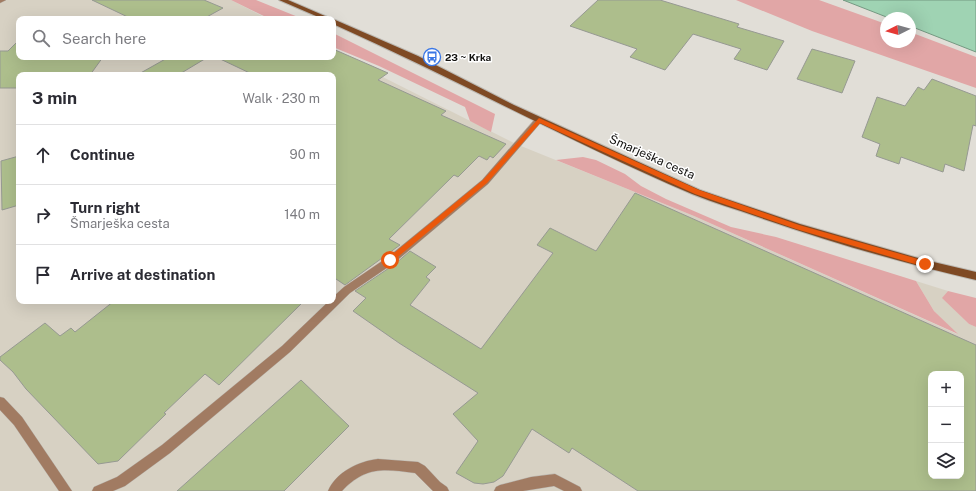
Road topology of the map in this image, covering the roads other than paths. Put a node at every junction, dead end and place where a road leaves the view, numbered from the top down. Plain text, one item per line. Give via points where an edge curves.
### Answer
1 (3, 0) edge
2 (282, 0) edge
3 (0, 1) edge
4 (322, 16) edge
5 (336, 22) edge
6 (539, 120) junction
7 (976, 276) edge
8 (336, 300) edge
9 (332, 304) edge
10 (0, 402) edge
11 (66, 491) edge
12 (98, 491) edge
13 (334, 491) edge
14 (443, 491) edge
15 (500, 491) edge
16 (576, 491) edge

1 - 3 lane
2 - 4 street
5 - 6 street, Šmarješka cesta via 415,58
6 - 7 street, Šmarješka cesta via 697,192 755,213 852,244
6 - 8 lane via 485,182 390,260
9 - 12 lane via 286,349 166,449 120,482
10 - 11 lane via 18,421
13 - 14 lane via 361,467 385,464 418,468
15 - 16 lane via 555,480

